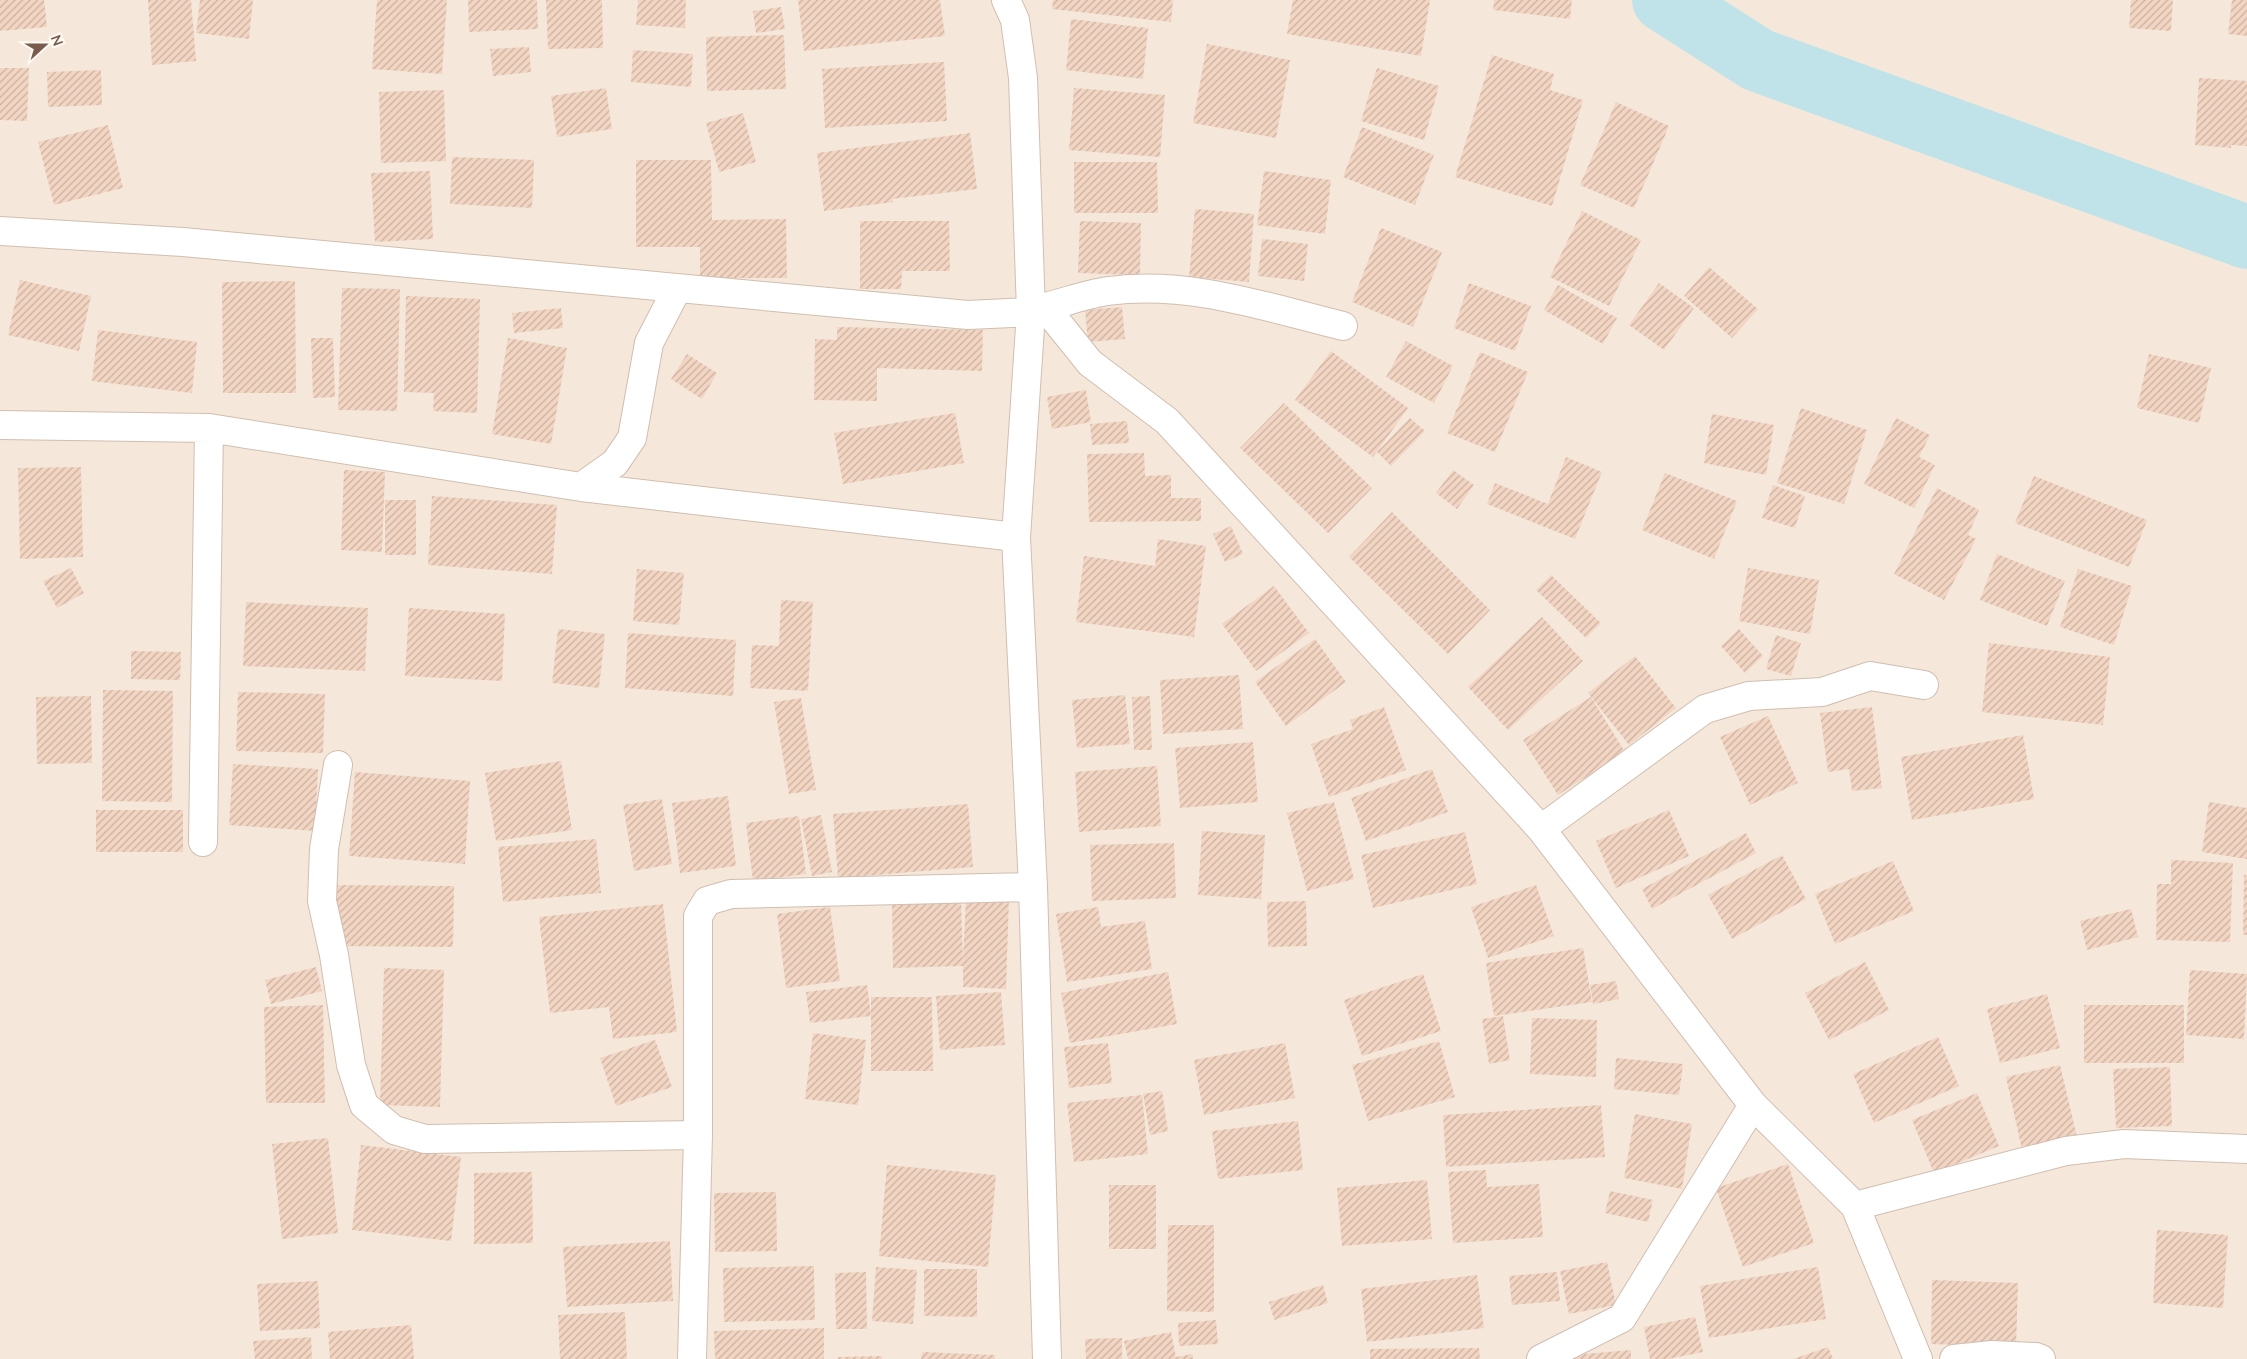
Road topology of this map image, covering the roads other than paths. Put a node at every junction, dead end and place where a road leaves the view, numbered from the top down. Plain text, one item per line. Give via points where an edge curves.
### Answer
1 (1006, 0) edge
2 (0, 231) edge
3 (677, 289) junction
4 (1038, 309) junction
5 (1343, 326) dead end
6 (0, 425) edge
7 (209, 428) junction
8 (581, 487) junction
9 (1016, 537) junction
10 (1924, 685) dead end
11 (338, 765) dead end
12 (1540, 829) junction
13 (203, 842) dead end
14 (1033, 887) junction
15 (1753, 1105) junction
16 (698, 1134) junction
17 (2247, 1150) edge
18 (1855, 1206) junction
19 (692, 1359) edge
20 (1047, 1359) edge
21 (1541, 1359) edge
22 (1918, 1359) edge
23 (1954, 1359) edge
24 (2041, 1359) edge

1 - 4 street via 1015,20 1023,78
2 - 3 street via 183,242
3 - 4 street via 968,315
3 - 8 street via 649,344 632,438 615,463
4 - 5 street via 1108,291 1157,289 1211,293
4 - 9 street
4 - 12 street via 1090,363 1167,421
6 - 7 street
7 - 8 street
7 - 13 street
8 - 9 street
9 - 14 street
10 - 12 street via 1870,676 1822,692 1748,696 1705,710
11 - 16 street via 324,849 322,902 351,1065 364,1105 394,1130 425,1139
12 - 15 street
14 - 16 street via 731,894 707,901 698,916
14 - 20 street
15 - 18 street
15 - 21 street via 1622,1318
16 - 19 street
17 - 18 street via 2124,1144 2066,1151
18 - 22 street
23 - 24 street via 1992,1355

